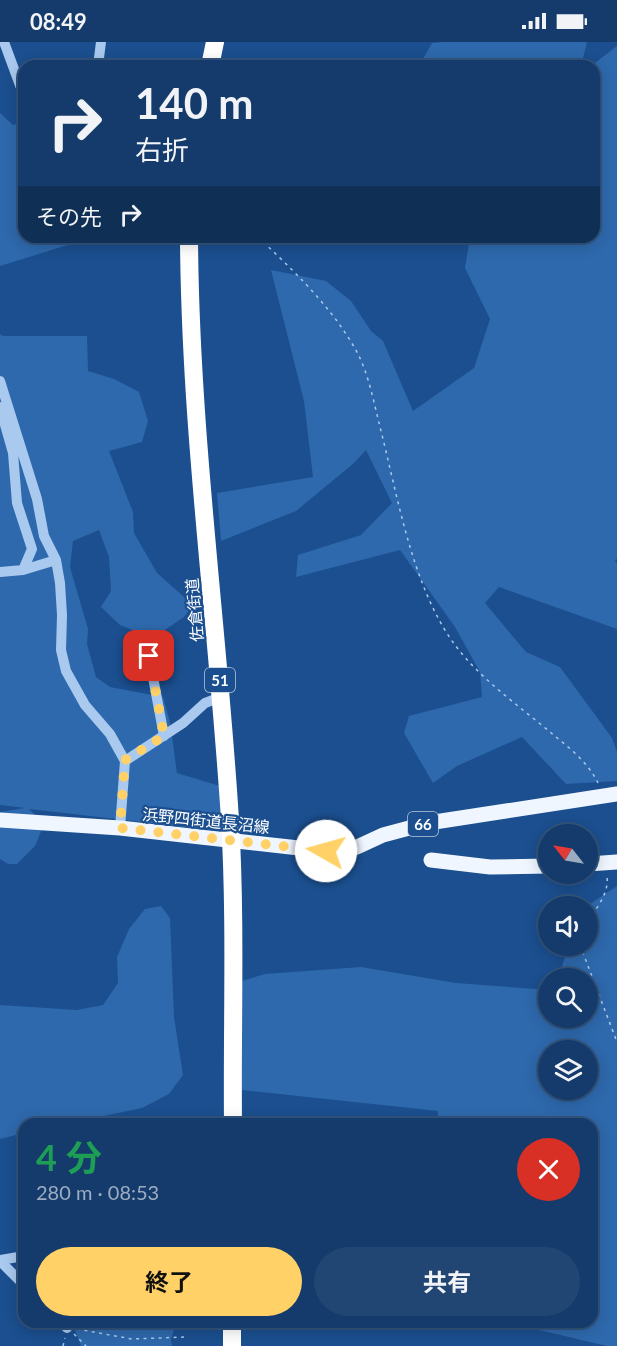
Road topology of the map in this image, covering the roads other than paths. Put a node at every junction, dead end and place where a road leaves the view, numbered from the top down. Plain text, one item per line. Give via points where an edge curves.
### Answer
1 (4, 42) edge
2 (101, 42) edge
3 (215, 42) edge
4 (99, 60) edge
5 (211, 60) edge
6 (18, 80) edge
7 (189, 243) edge
8 (0, 381) edge
9 (0, 407) edge
10 (56, 560) junction
11 (23, 570) junction
12 (0, 572) edge
13 (149, 656) dead end
14 (221, 697) junction
15 (164, 736) junction
16 (125, 760) junction
17 (610, 794) edge
18 (0, 820) edge
19 (120, 828) junction
20 (231, 842) junction
21 (431, 860) dead end
22 (538, 866) edge
23 (233, 1118) edge
24 (18, 1257) edge
25 (0, 1260) edge
26 (18, 1279) edge
27 (232, 1328) edge
28 (232, 1346) edge

1 - 6 street
2 - 4 street
3 - 5 highway
7 - 14 highway, 佐倉街道 / 51 via 190,330
8 - 10 street via 37,499 44,536
9 - 11 street via 13,453 17,503 32,549
10 - 11 street
10 - 16 street via 61,650 66,671
11 - 12 street
13 - 15 street
14 - 15 street via 205,703
14 - 20 highway, 佐倉街道 / 51
15 - 16 street
16 - 19 street
17 - 20 main road, 浜野四街道長沼線 / 66 via 428,823 340,850
18 - 19 main road, 浜野四街道長沼線 / 66
19 - 20 main road, 浜野四街道長沼線 / 66
20 - 23 highway, 佐倉街道 / 51
21 - 22 main road, 66 via 490,867
24 - 25 street
25 - 26 street
27 - 28 highway

